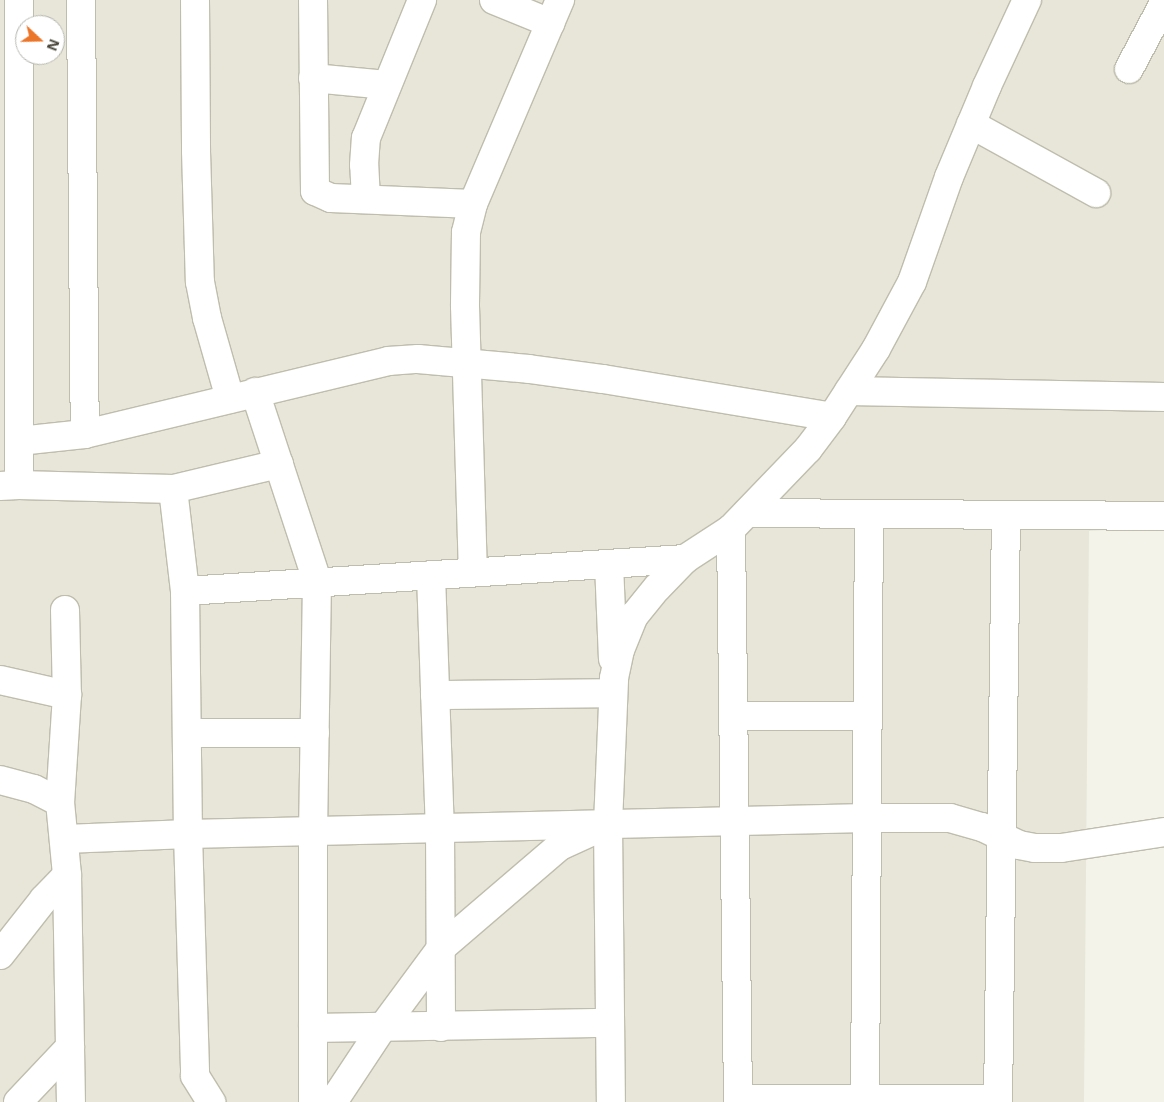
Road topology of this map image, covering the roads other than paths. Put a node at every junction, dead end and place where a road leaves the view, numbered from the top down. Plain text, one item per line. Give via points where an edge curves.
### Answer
1 (19, 0) edge
2 (82, 0) edge
3 (195, 0) edge
4 (313, 0) edge
5 (422, 0) edge
6 (494, 0) edge
7 (1027, 0) edge
8 (1164, 3) edge
9 (555, 11) edge
10 (1129, 69) dead end
11 (313, 78) junction
12 (387, 86) junction
13 (10, 111) edge
14 (971, 124) junction
15 (1096, 193) dead end
16 (366, 199) junction
17 (473, 204) junction
18 (466, 364) junction
19 (849, 391) junction
20 (243, 396) junction
21 (1164, 397) edge
22 (832, 417) junction
23 (85, 434) junction
24 (19, 441) junction
25 (279, 464) junction
26 (10, 486) edge
27 (173, 489) junction
28 (869, 514) junction
29 (1006, 515) junction
30 (1164, 516) edge
31 (739, 521) junction
32 (685, 559) junction
33 (609, 564) junction
34 (474, 572) junction
35 (431, 575) junction
36 (317, 581) junction
37 (186, 592) junction
38 (65, 610) dead end
39 (0, 680) edge
40 (613, 686) junction
41 (67, 695) junction
42 (435, 695) junction
43 (733, 716) junction
44 (868, 716) junction
45 (187, 733) junction
46 (315, 733) junction
47 (0, 780) edge
48 (60, 802) junction
49 (867, 818) junction
50 (735, 821) junction
51 (608, 824) junction
52 (440, 828) junction
53 (313, 831) junction
54 (1164, 832) edge
55 (188, 834) junction
56 (1002, 837) junction
57 (65, 839) junction
58 (67, 875) junction
59 (442, 946) junction
60 (0, 955) edge
61 (610, 1023) junction
62 (442, 1027) junction
63 (313, 1028) junction
64 (382, 1028) junction
65 (70, 1047) junction
66 (866, 1099) junction
67 (998, 1100) edge
68 (738, 1101) edge
69 (18, 1102) edge
70 (71, 1102) edge
71 (211, 1102) edge
72 (313, 1102) edge
73 (333, 1102) edge
74 (611, 1102) edge

1 - 13 street
2 - 23 street
3 - 20 street via 200,282 207,318
4 - 11 street
5 - 12 street
6 - 9 street
7 - 14 street
8 - 10 street
9 - 17 street
11 - 12 street
11 - 16 street via 315,191 331,198
12 - 16 street via 366,138
13 - 24 street
14 - 15 street
14 - 19 street via 912,282
16 - 17 street
17 - 18 street via 466,232
18 - 20 street via 418,359 388,361
18 - 22 street via 603,379
18 - 34 street
19 - 21 street
19 - 22 street
20 - 23 street
20 - 25 street
22 - 31 street via 808,449
23 - 24 street
24 - 26 street
25 - 27 street
25 - 36 street
26 - 27 street
27 - 37 street
28 - 29 street
28 - 31 street
28 - 44 street
29 - 30 street
29 - 56 street
31 - 32 street
31 - 43 street
32 - 33 street
32 - 40 street via 634,616 620,650
33 - 34 street
33 - 40 street
34 - 35 street
35 - 36 street
35 - 42 street
36 - 37 street
36 - 46 street
37 - 45 street
38 - 41 street
39 - 41 street
40 - 42 street
40 - 51 street
41 - 48 street
42 - 52 street
43 - 44 street
43 - 50 street
44 - 49 street
45 - 46 street
45 - 55 street
46 - 53 street
47 - 48 street via 34,789
48 - 57 street
49 - 50 street
49 - 56 street via 950,818 982,827
49 - 66 street
50 - 51 street
50 - 68 street
51 - 52 street
51 - 59 street via 560,846
51 - 61 street
52 - 53 street
52 - 59 street
53 - 55 street
53 - 63 street
54 - 56 street via 1061,848 1035,848
55 - 57 street
55 - 71 street via 195,1076
56 - 67 street
57 - 58 street
58 - 60 street
58 - 65 street
59 - 62 street
59 - 64 street
61 - 62 street
61 - 74 street
62 - 64 street
63 - 64 street
63 - 72 street
64 - 73 street
65 - 69 street
65 - 70 street
66 - 67 street
66 - 68 street

